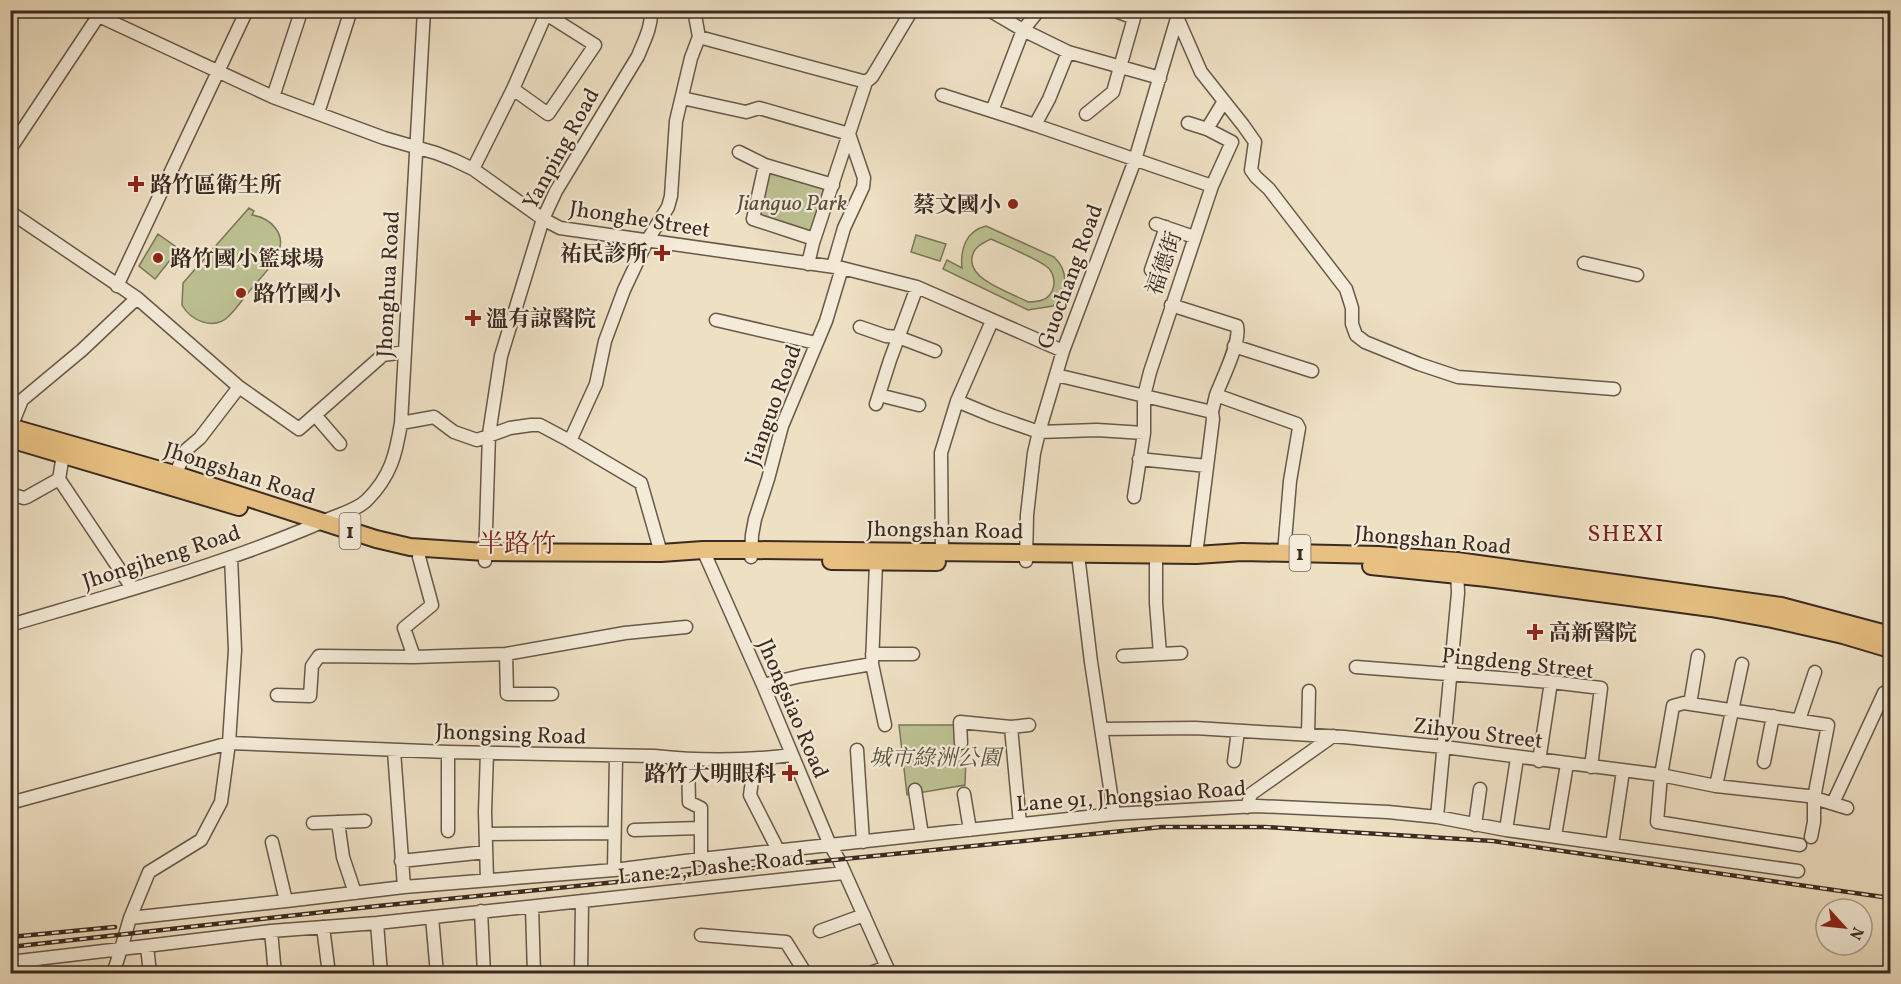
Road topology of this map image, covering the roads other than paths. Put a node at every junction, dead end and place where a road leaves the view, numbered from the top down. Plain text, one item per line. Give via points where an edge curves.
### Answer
1 (86, 10) edge
2 (247, 10) edge
3 (351, 10) edge
4 (424, 10) edge
5 (651, 10) edge
6 (694, 10) edge
7 (912, 10) edge
8 (989, 10) edge
9 (1039, 10) edge
10 (1113, 10) edge
11 (546, 12) edge
12 (100, 14) edge
13 (1178, 14) edge
14 (299, 18) dead end
15 (1023, 30) junction
16 (699, 38) junction
17 (1068, 52) junction
18 (1119, 66) junction
19 (217, 73) junction
20 (1160, 78) junction
21 (866, 82) junction
22 (513, 89) junction
23 (942, 95) dead end
24 (273, 97) junction
25 (682, 98) junction
26 (1224, 101) junction
27 (992, 111) junction
28 (318, 113) junction
29 (1086, 114) dead end
30 (1188, 123) dead end
31 (1035, 125) junction
32 (1207, 129) junction
33 (849, 134) junction
34 (416, 148) junction
35 (10, 149) edge
36 (739, 152) dead end
37 (1135, 160) junction
38 (765, 165) junction
39 (473, 170) junction
40 (833, 185) junction
41 (1212, 186) junction
42 (10, 212) edge
43 (543, 219) junction
44 (1194, 237) junction
45 (814, 239) junction
46 (647, 241) junction
47 (1584, 263) dead end
48 (808, 264) junction
49 (837, 268) junction
50 (1151, 270) dead end
51 (1637, 275) dead end
52 (117, 286) junction
53 (917, 287) junction
54 (137, 298) junction
55 (1171, 305) junction
56 (716, 320) dead end
57 (992, 321) junction
58 (860, 327) dead end
59 (898, 337) junction
60 (816, 343) junction
61 (1234, 346) junction
62 (935, 351) dead end
63 (1063, 351) junction
64 (405, 352) junction
65 (1312, 371) dead end
66 (1056, 375) junction
67 (239, 387) junction
68 (1614, 389) dead end
69 (1216, 395) junction
70 (1144, 396) junction
71 (957, 401) junction
72 (919, 405) dead end
73 (1212, 412) junction
74 (315, 416) junction
75 (401, 423) junction
76 (11, 427) edge
77 (1039, 432) junction
78 (1144, 433) junction
79 (489, 434) junction
80 (10, 440) edge
81 (570, 441) junction
82 (340, 444) dead end
83 (63, 455) junction
84 (1139, 459) junction
85 (1207, 466) junction
86 (59, 479) junction
87 (172, 480) junction
88 (10, 494) edge
89 (1134, 497) dead end
90 (315, 525) junction
91 (942, 551) junction
92 (661, 553) junction
93 (1284, 553) junction
94 (704, 554) junction
95 (751, 554) junction
96 (1196, 555) junction
97 (485, 556) junction
98 (231, 557) junction
99 (419, 557) junction
100 (1027, 557) junction
101 (1078, 562) junction
102 (876, 563) junction
103 (1156, 563) junction
104 (1457, 568) junction
105 (132, 588) junction
106 (10, 626) edge
107 (686, 627) dead end
108 (1890, 635) edge
109 (1890, 649) edge
110 (1181, 653) dead end
111 (506, 654) junction
112 (914, 654) dead end
113 (1160, 654) junction
114 (1123, 656) dead end
115 (1698, 656) dead end
116 (414, 657) junction
117 (872, 659) junction
118 (1742, 664) dead end
119 (1356, 667) dead end
120 (1815, 672) dead end
121 (1452, 675) junction
122 (1551, 682) junction
123 (763, 685) junction
124 (1309, 691) dead end
125 (1890, 692) edge
126 (552, 694) dead end
127 (277, 695) dead end
128 (1690, 704) junction
129 (1733, 710) junction
130 (1773, 716) junction
131 (1799, 720) junction
132 (885, 725) dead end
133 (1029, 725) dead end
134 (1011, 727) junction
135 (1101, 729) junction
136 (1238, 731) junction
137 (1308, 735) junction
138 (1333, 736) junction
139 (229, 743) junction
140 (961, 743) dead end
141 (1444, 747) junction
142 (857, 750) dead end
143 (394, 751) junction
144 (448, 752) junction
145 (487, 753) junction
146 (792, 755) junction
147 (616, 757) junction
148 (1517, 758) junction
149 (688, 759) junction
150 (755, 760) junction
151 (1234, 761) dead end
152 (1539, 761) junction
153 (1764, 762) dead end
154 (1568, 764) junction
155 (1591, 767) junction
156 (1623, 771) junction
157 (1661, 776) junction
158 (1716, 786) junction
159 (1480, 789) dead end
160 (915, 790) dead end
161 (964, 794) dead end
162 (1814, 798) junction
163 (10, 803) edge
164 (1833, 803) junction
165 (1247, 807) junction
166 (1846, 808) dead end
167 (1114, 814) junction
168 (1437, 817) junction
169 (365, 821) dead end
170 (338, 822) junction
171 (313, 823) dead end
172 (1020, 824) junction
173 (1475, 825) junction
174 (700, 828) junction
175 (634, 830) dead end
176 (970, 830) junction
177 (1506, 830) junction
178 (448, 831) dead end
179 (614, 833) junction
180 (486, 834) junction
181 (922, 835) junction
182 (1554, 836) junction
183 (1811, 837) dead end
184 (272, 842) dead end
185 (863, 842) junction
186 (1612, 844) junction
187 (1800, 844) dead end
188 (830, 845) junction
189 (486, 852) junction
190 (779, 852) junction
191 (701, 859) junction
192 (401, 861) junction
193 (614, 870) junction
194 (1798, 871) dead end
195 (844, 873) junction
196 (487, 880) junction
197 (404, 887) junction
198 (356, 893) junction
199 (286, 901) junction
200 (582, 901) junction
201 (532, 907) junction
202 (481, 911) junction
203 (864, 915) junction
204 (432, 917) junction
205 (130, 918) junction
206 (377, 923) junction
207 (323, 927) junction
208 (820, 931) dead end
209 (271, 932) junction
210 (701, 934) dead end
211 (147, 946) junction
212 (121, 949) junction
213 (34, 960) junction
214 (10, 962) edge
215 (889, 970) edge
216 (37, 974) edge
217 (113, 974) edge
218 (150, 974) edge
219 (275, 974) edge
220 (329, 974) edge
221 (381, 974) edge
222 (437, 974) edge
223 (484, 974) edge
224 (534, 974) edge
225 (581, 974) edge
226 (806, 974) edge
227 (867, 974) edge

1 - 12 street, Jhonghe Street
2 - 19 street
3 - 28 street
4 - 34 street, Jhonghua Road
5 - 43 street, Yanping Road via 648,32 638,56
6 - 16 street
7 - 21 street
8 - 15 street
9 - 15 street
10 - 18 street via 1134,18
11 - 22 street
11 - 22 street via 595,45 548,114
12 - 19 street, Jhonghe Street
12 - 35 street
13 - 20 street, Guochang Road
13 - 26 street via 1201,72
14 - 24 street
15 - 17 street
15 - 27 street
16 - 21 street
16 - 25 street
17 - 18 street
17 - 31 street
18 - 20 street
18 - 29 street via 1113,92
19 - 24 street, Jhonghe Street
19 - 52 street
20 - 37 street, Guochang Road
21 - 33 street
22 - 39 street
23 - 27 street
24 - 28 street, Jhonghe Street
25 - 33 street via 746,112 759,108
25 - 46 street via 676,122 671,196
26 - 32 street
26 - 68 street via 1255,142 1251,170 1346,289 1352,324 1356,335 1365,342 1458,377
27 - 31 street
28 - 34 street, Jhonghe Street
30 - 32 street
31 - 37 street
32 - 41 street, 福德街 via 1232,142
33 - 40 street
33 - 49 street, Jianguo Road via 864,178 843,228
34 - 39 street, Jhonghe Street
34 - 64 street, Jhonghua Road
36 - 38 street
37 - 41 street
37 - 63 street, Guochang Road
38 - 40 street
38 - 45 street via 753,219
39 - 43 street, Jhonghe Street
40 - 45 street
41 - 44 street, 福德街
42 - 52 street
43 - 46 street, Jhonghe Street via 560,228
43 - 79 street, Yanping Road via 501,356
44 - 50 street via 1161,225
44 - 55 street, 福德街
45 - 48 street
46 - 48 street, Jhonghe Street
46 - 81 street via 610,324 596,384
47 - 51 street
48 - 49 street, Jhonghe Street
49 - 53 street, Jhonghe Street
49 - 60 street, Jianguo Road via 833,300
52 - 54 street
53 - 57 street, Jhonghe Street
53 - 59 street
54 - 67 street
54 - 76 street via 22,400
55 - 61 street via 1236,326
55 - 70 street, 福德街
56 - 60 street
57 - 63 street, Jhonghe Street
57 - 71 street
58 - 59 street
59 - 62 street
59 - 72 street via 878,399
60 - 95 street, Jianguo Road via 782,426 755,519
61 - 65 street
61 - 69 street
63 - 66 street, Guochang Road
64 - 74 street via 383,355
64 - 75 street, Jhonghua Road
66 - 70 street
66 - 77 street, Guochang Road
67 - 74 street via 299,429
67 - 87 street via 186,450
69 - 73 street
69 - 93 street via 1299,428
70 - 73 street
70 - 78 street, 福德街
71 - 77 street
71 - 91 street via 941,453
73 - 85 street
74 - 82 street
75 - 79 street via 434,417 454,432 477,440
75 - 90 street, Jhonghua Road via 396,456 385,479 365,502
76 - 87 main road, Jhongshan Road / 1
77 - 78 street
77 - 100 street, Guochang Road via 1028,505
78 - 84 street, 福德街
79 - 81 street via 531,424
79 - 97 street, Yanping Road
80 - 83 main road, Jhongshan Road / 1
81 - 92 street via 641,483
83 - 86 street
83 - 87 main road, Jhongshan Road / 1
84 - 85 street
84 - 89 street, 福德街
85 - 96 street
86 - 88 street via 24,498
86 - 105 street
87 - 90 main road, Jhongshan Road / 1
90 - 97 main road, Jhongshan Road / 1 via 410,547
90 - 98 street, Jhongjheng Road
90 - 99 main road, Jhongshan Road / 1 via 382,550
91 - 95 main road, Jhongshan Road / 1
91 - 100 main road, Jhongshan Road / 1
92 - 94 main road, Jhongshan Road / 1
92 - 97 main road, Jhongshan Road / 1
93 - 96 main road, Jhongshan Road / 1
93 - 104 main road, Jhongshan Road / 1 via 1378,555
94 - 95 main road, Jhongshan Road / 1
94 - 97 main road, Jhongshan Road / 1
94 - 123 street, Jhongsiao Road
95 - 102 main road, Jhongshan Road / 1
96 - 100 main road, Jhongshan Road / 1
97 - 99 main road, Jhongshan Road / 1 via 449,560
98 - 105 street, Jhongjheng Road
98 - 139 street via 235,650
99 - 116 street via 432,605 404,628
100 - 101 main road, Jhongshan Road / 1
100 - 102 main road, Jhongshan Road / 1
101 - 103 main road, Jhongshan Road / 1
101 - 135 street
102 - 117 street
103 - 104 main road, Jhongshan Road / 1
103 - 113 street
104 - 108 main road, Jhongshan Road / 1 via 1781,606
104 - 109 main road, Jhongshan Road / 1 via 1731,612
104 - 121 street
105 - 106 street, Jhongjheng Road
107 - 111 street via 625,633
110 - 113 street
111 - 116 street
111 - 126 street via 507,694
112 - 117 street
113 - 114 street
115 - 128 street
116 - 127 street via 319,656 312,666 310,696
117 - 123 street
117 - 132 street
118 - 129 street
119 - 121 street, Pingdeng Street
120 - 131 street
121 - 122 street, Pingdeng Street
121 - 141 street
122 - 152 street
122 - 155 street, Pingdeng Street via 1601,688
123 - 146 street, Jhongsiao Road
124 - 137 street
125 - 164 street via 1884,693
128 - 129 street
128 - 157 street via 1674,706
129 - 130 street
129 - 158 street
130 - 131 street
130 - 153 street
131 - 162 street via 1828,725
133 - 134 street
134 - 140 street via 960,722
134 - 172 street
135 - 136 street, Zihyou Street
135 - 167 street
136 - 137 street, Zihyou Street
136 - 151 street
137 - 138 street, Zihyou Street
138 - 141 street, Zihyou Street
138 - 165 street via 1251,794
139 - 143 street, Jhongsing Road
139 - 163 street, Jhongsing Road
139 - 205 street via 221,802 201,840 149,872
141 - 148 street, Zihyou Street
141 - 168 street
142 - 185 street
143 - 144 street, Jhongsing Road
143 - 192 street
144 - 145 street, Jhongsing Road
144 - 178 street
145 - 147 street, Jhongsing Road
145 - 180 street
146 - 150 street, Jhongsing Road
146 - 188 street, Jhongsiao Road
147 - 149 street, Jhongsing Road
147 - 179 street
148 - 152 street, Zihyou Street
148 - 177 street
149 - 150 street, Jhongsing Road
149 - 174 street via 689,802 701,808
150 - 190 street via 750,795
152 - 154 street, Zihyou Street
154 - 155 street, Zihyou Street
154 - 182 street
155 - 156 street, Zihyou Street
156 - 157 street, Zihyou Street
156 - 186 street
157 - 158 street, Zihyou Street
157 - 187 street via 1656,822
158 - 162 street, Zihyou Street
159 - 173 street
160 - 181 street
161 - 176 street
162 - 164 street, Zihyou Street
162 - 183 street
164 - 166 street, Zihyou Street
165 - 167 street, Lane 91, Jhongsiao Road
165 - 168 street, Lane 91, Jhongsiao Road
167 - 172 street, Lane 91, Jhongsiao Road
168 - 173 street, Lane 91, Jhongsiao Road
169 - 170 street
170 - 171 street
170 - 198 street via 343,857
172 - 176 street, Lane 91, Jhongsiao Road
173 - 177 street, Lane 91, Jhongsiao Road
174 - 175 street
174 - 191 street
176 - 181 street, Lane 91, Jhongsiao Road
177 - 182 street, Lane 91, Jhongsiao Road
179 - 180 street
179 - 193 street
180 - 189 street
181 - 185 street, Lane 91, Jhongsiao Road
182 - 186 street, Lane 91, Jhongsiao Road
184 - 199 street
185 - 188 street, Lane 91, Jhongsiao Road
186 - 194 street, Lane 91, Jhongsiao Road
188 - 190 street, Lane 91, Jhongsiao Road
188 - 195 street, Jhongsiao Road
189 - 192 street
189 - 196 street
190 - 191 street, Lane 91, Jhongsiao Road
191 - 193 street, Lane 91, Jhongsiao Road
192 - 197 street
193 - 196 street, Lane 91, Jhongsiao Road
195 - 200 street, Lane 2, Dashe Road
195 - 203 street, Jhongsiao Road
196 - 197 street, Lane 91, Jhongsiao Road
197 - 198 street, Lane 91, Jhongsiao Road
198 - 199 street, Lane 91, Jhongsiao Road
199 - 205 street, Lane 91, Jhongsiao Road
200 - 201 street, Lane 2, Dashe Road
200 - 225 street
201 - 202 street, Lane 2, Dashe Road
201 - 224 street
202 - 204 street, Lane 2, Dashe Road
202 - 223 street
203 - 208 street
203 - 215 street, Jhongsiao Road
204 - 206 street, Lane 2, Dashe Road
204 - 222 street
205 - 212 street
206 - 207 street, Lane 2, Dashe Road
206 - 221 street
207 - 209 street, Lane 2, Dashe Road
207 - 220 street
209 - 211 street, Lane 2, Dashe Road
209 - 219 street
210 - 226 street via 786,942
211 - 212 street, Lane 2, Dashe Road
211 - 218 street
212 - 213 street, Lane 2, Dashe Road
212 - 217 street
213 - 214 street, Lane 2, Dashe Road
213 - 216 street
215 - 227 street

